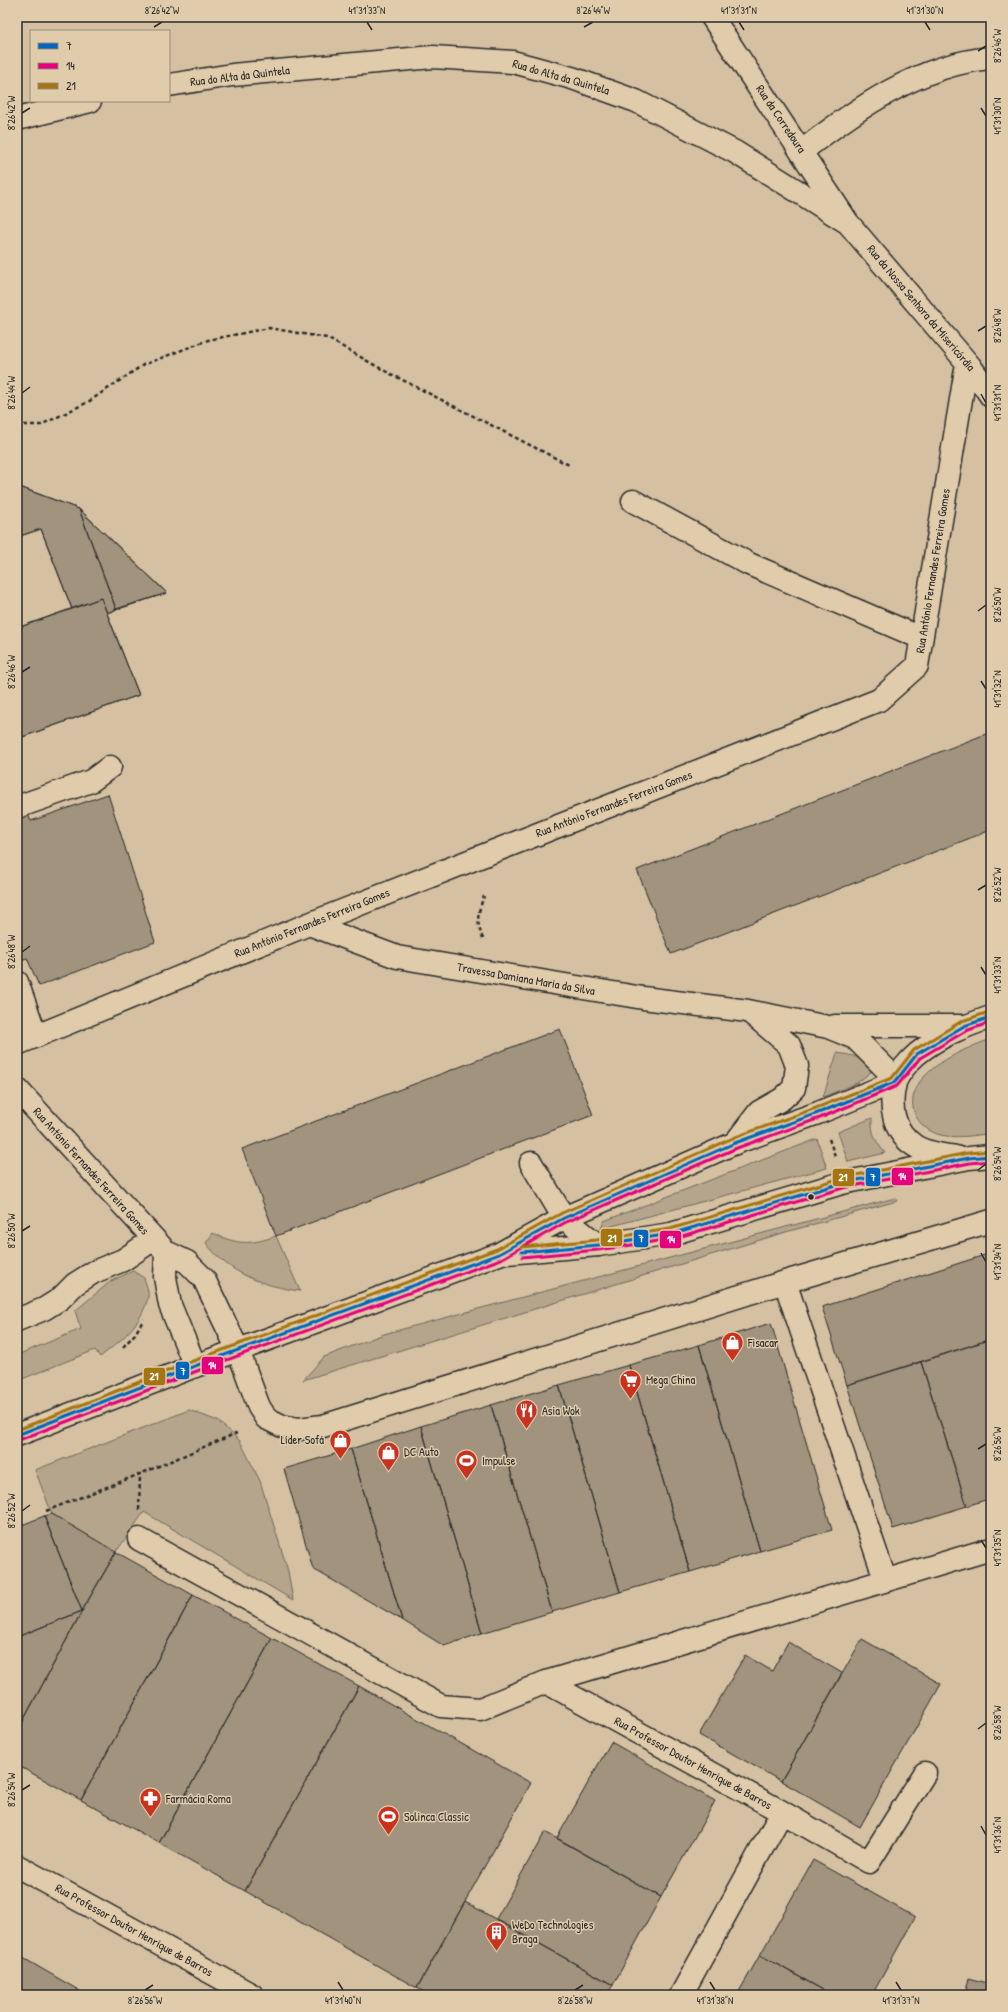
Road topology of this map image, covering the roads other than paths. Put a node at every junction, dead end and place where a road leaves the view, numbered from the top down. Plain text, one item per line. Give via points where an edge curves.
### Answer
1 (712, 17) edge
2 (991, 58) edge
3 (170, 85) edge
4 (86, 102) edge
5 (17, 119) edge
6 (802, 151) junction
7 (848, 222) junction
8 (967, 363) junction
9 (991, 396) edge
10 (633, 501) dead end
11 (921, 638) junction
12 (110, 767) dead end
13 (17, 807) edge
14 (309, 924) junction
15 (17, 982) edge
16 (748, 1011) junction
17 (991, 1017) edge
18 (964, 1026) junction
19 (828, 1027) junction
20 (27, 1040) edge
21 (897, 1079) junction
22 (17, 1089) edge
23 (735, 1143) junction
24 (991, 1156) edge
25 (969, 1158) junction
26 (531, 1163) dead end
27 (564, 1218) junction
28 (991, 1221) edge
29 (160, 1245) junction
30 (598, 1245) junction
31 (499, 1254) junction
32 (785, 1282) junction
33 (17, 1320) edge
34 (238, 1350) junction
35 (195, 1366) junction
36 (17, 1435) edge
37 (139, 1538) road end
38 (991, 1549) edge
39 (885, 1579) junction
40 (546, 1682) junction
41 (925, 1773) dead end
42 (782, 1812) junction
43 (17, 1866) edge
44 (252, 1995) edge
45 (681, 1995) edge

1 - 6 street, Rua da Corredoura
2 - 6 street via 969,60 931,73 889,92 840,121
3 - 7 street, Rua do Alta da Quintela via 232,76 433,57 513,62 572,78 636,101 735,152
4 - 5 street
6 - 7 street, Rua da Corredoura
7 - 8 street, Rua da Nossa Senhora da Misericórdia
8 - 9 street, Rua da Nossa Senhora da Misericórdia
8 - 11 street, Rua António Fernandes Ferreira Gomes
10 - 11 street via 749,564
11 - 14 street, Rua António Fernandes Ferreira Gomes via 917,666 879,700
12 - 13 street via 91,781
14 - 16 street, Travessa Damiana Maria da Silva via 397,957 643,998
14 - 20 street, Rua António Fernandes Ferreira Gomes
15 - 20 street
16 - 19 street, Travessa Damiana Maria da Silva
16 - 23 street via 789,1045 797,1066 794,1088 782,1099 759,1112
17 - 18 street
18 - 19 street, Travessa Damiana Maria da Silva
18 - 21 street via 917,1054
19 - 21 street, Travessa Damiana Maria da Silva via 855,1038
21 - 23 street via 818,1114
21 - 25 street via 892,1105 895,1121 902,1134 915,1146 943,1156
22 - 29 street, Rua António Fernandes Ferreira Gomes
23 - 27 street
24 - 25 street
25 - 30 street via 842,1183 671,1234
26 - 27 street
27 - 30 street
27 - 31 street
28 - 32 street, Rua António Fernandes Ferreira Gomes
29 - 33 street via 94,1272 44,1309
29 - 34 street, Rua António Fernandes Ferreira Gomes via 187,1262 204,1279
29 - 35 street via 170,1305
30 - 31 street
31 - 34 street
32 - 34 street, Rua António Fernandes Ferreira Gomes via 323,1426 298,1429 282,1426 266,1418 259,1407
32 - 39 street
34 - 35 street
35 - 36 street
37 - 40 street via 441,1706 480,1709
38 - 39 street
39 - 40 street via 742,1625
40 - 42 street, Rua Professor Doutor Henrique de Barros
41 - 42 street via 869,1862
42 - 45 street, Rua Professor Doutor Henrique de Barros
43 - 44 street, Rua Professor Doutor Henrique de Barros

